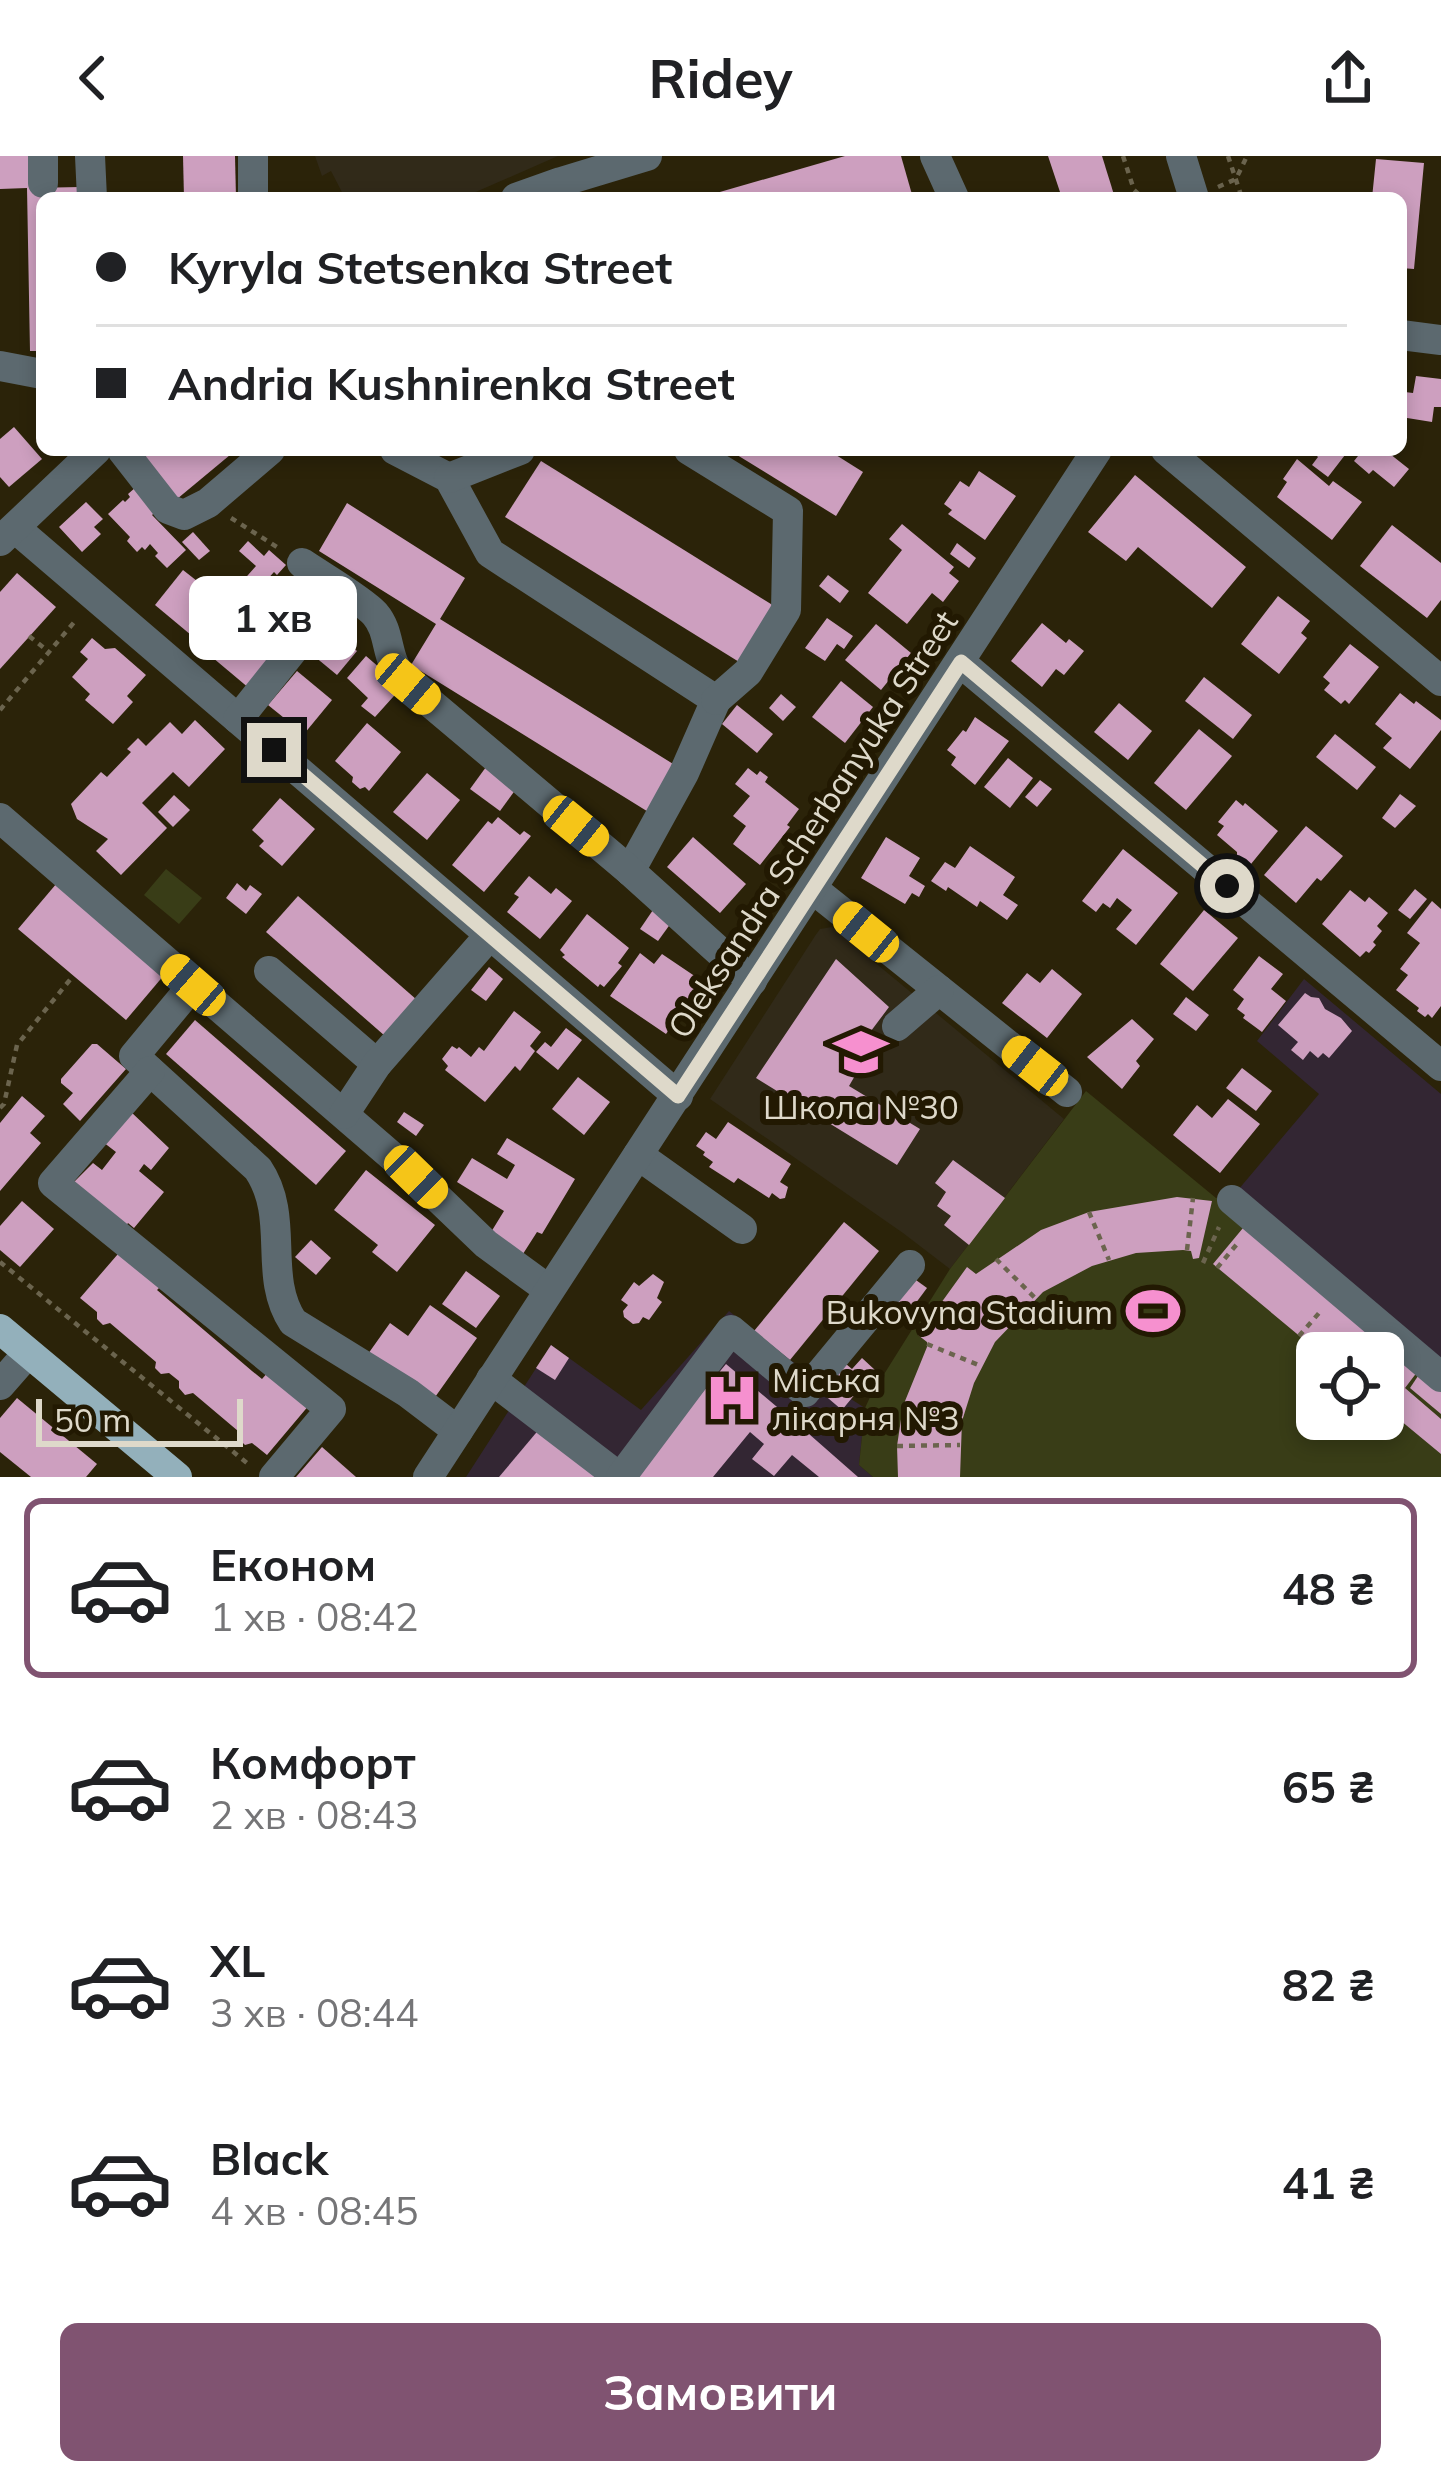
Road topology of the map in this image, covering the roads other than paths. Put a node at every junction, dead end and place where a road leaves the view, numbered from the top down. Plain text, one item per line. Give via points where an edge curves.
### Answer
1 (91, 156) edge
2 (253, 156) edge
3 (647, 156) edge
4 (935, 156) edge
5 (1180, 156) edge
6 (92, 192) edge
7 (254, 192) edge
8 (533, 192) edge
9 (951, 192) edge
10 (1192, 192) edge
11 (1407, 336) edge
12 (1441, 340) edge
13 (0, 367) edge
14 (36, 373) edge
15 (90, 456) edge
16 (127, 456) edge
17 (263, 456) edge
18 (407, 456) edge
19 (505, 456) edge
20 (699, 456) edge
21 (1093, 456) edge
22 (1173, 456) edge
23 (449, 478) junction
24 (8, 534) edge
25 (302, 563) road end
26 (341, 590) junction
27 (961, 662) junction
28 (1441, 681) edge
29 (716, 700) junction
30 (238, 719) junction
31 (0, 818) edge
32 (630, 871) junction
33 (813, 889) junction
34 (490, 935) junction
35 (269, 971) dead end
36 (752, 981) junction
37 (193, 985) junction
38 (938, 990) junction
39 (897, 1026) dead end
40 (377, 1064) junction
41 (1441, 1066) edge
42 (150, 1070) junction
43 (1067, 1092) dead end
44 (678, 1096) junction
45 (344, 1114) junction
46 (638, 1155) junction
47 (1232, 1200) road end
48 (742, 1229) dead end
49 (910, 1265) dead end
50 (549, 1290) junction
51 (0, 1329) edge
52 (28, 1353) junction
53 (1441, 1377) edge
54 (491, 1379) junction
55 (0, 1385) edge
56 (458, 1431) junction
57 (260, 1470) edge
58 (177, 1477) edge
59 (428, 1477) edge
60 (620, 1477) edge

1 - 6 street
2 - 7 street
3 - 8 street
4 - 9 street
5 - 10 street
11 - 12 street
13 - 14 street
15 - 24 street
16 - 17 street via 168,509 184,515
18 - 23 street
19 - 23 street
20 - 29 street via 788,511 786,610 748,672
21 - 27 street, Oleksandra Scherbanyuka Street
22 - 28 street
23 - 29 street via 490,553
24 - 30 street
25 - 26 street
26 - 30 street
26 - 32 street via 376,615 397,674
27 - 33 street, Oleksandra Scherbanyuka Street
27 - 41 street
29 - 32 street
30 - 34 street
31 - 37 street
32 - 36 street
33 - 36 street, Oleksandra Scherbanyuka Street
33 - 38 street
34 - 40 street
34 - 44 street
35 - 40 street
36 - 44 street, Oleksandra Scherbanyuka Street
37 - 42 street via 134,1056
37 - 45 street
38 - 39 street
38 - 43 street
40 - 45 street
42 - 56 street via 268,1185 279,1289 293,1322
42 - 57 street via 53,1183 331,1409
44 - 46 street, Oleksandra Scherbanyuka Street
45 - 50 street via 486,1244
46 - 48 street
46 - 50 street, Oleksandra Scherbanyuka Street
47 - 53 street
49 - 60 street via 805,1392 731,1330
50 - 54 street, Oleksandra Scherbanyuka Street
51 - 52 main road
52 - 55 street
52 - 58 main road
54 - 56 street, Oleksandra Scherbanyuka Street
54 - 60 street
56 - 59 street, Oleksandra Scherbanyuka Street

